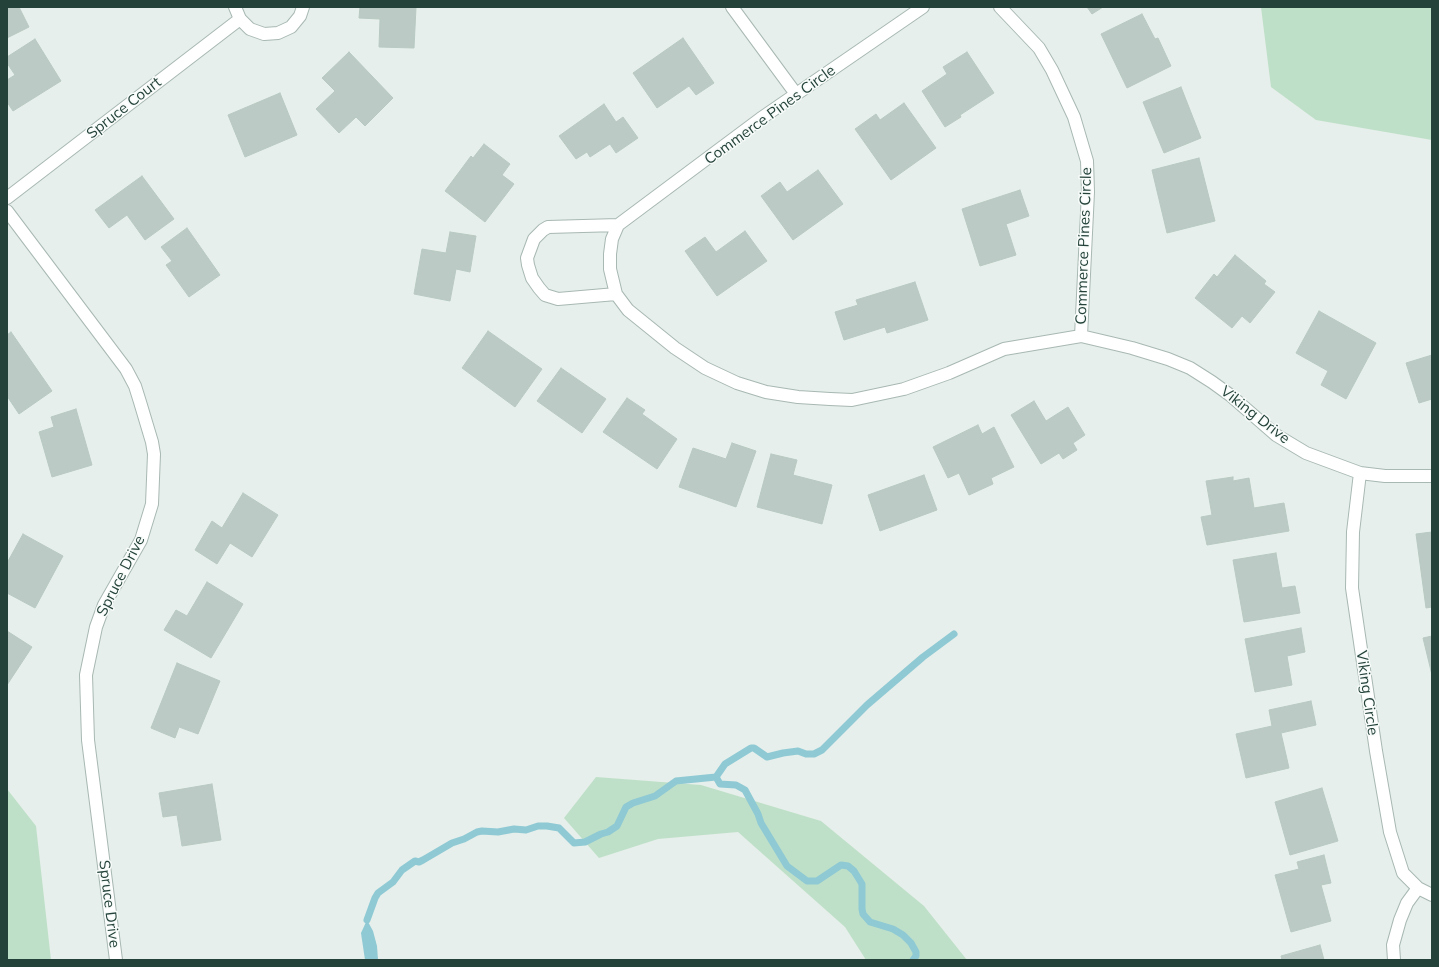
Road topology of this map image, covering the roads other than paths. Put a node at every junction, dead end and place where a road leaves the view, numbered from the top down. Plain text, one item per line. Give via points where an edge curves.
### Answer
1 (235, 7) edge
2 (303, 7) edge
3 (732, 7) edge
4 (923, 7) edge
5 (1002, 8) edge
6 (240, 19) junction
7 (796, 94) junction
8 (7, 198) edge
9 (7, 211) edge
10 (618, 225) junction
11 (616, 294) junction
12 (1081, 336) junction
13 (1360, 473) junction
14 (1432, 476) edge
15 (1418, 888) junction
16 (1432, 895) edge
17 (116, 960) edge
18 (1394, 960) edge

1 - 6 street
2 - 6 street via 300,16 291,27 278,33 264,34 250,29
3 - 7 street
4 - 7 street, Commerce Pines Circle
5 - 12 street, Commerce Pines Circle via 1039,48 1052,70 1074,118 1087,161 1088,192
6 - 8 street, Spruce Court
7 - 10 street, Commerce Pines Circle
9 - 17 street, Spruce Drive via 126,369 135,386 154,454 152,504 144,533 104,605 96,627 86,675 88,740
10 - 11 street, Commerce Pines Circle via 610,254 610,269
10 - 11 street via 548,227 534,239 528,258 532,278 545,295 558,299
11 - 12 street, Commerce Pines Circle via 628,310 675,348 705,368 737,383 766,392 798,397 852,400 904,389 1004,349
12 - 13 street, Viking Drive via 1132,348 1190,368 1230,396 1276,435 1306,453
13 - 14 street, Viking Drive
13 - 15 street, Viking Circle via 1353,532 1352,588 1390,832 1403,873
15 - 16 street, Viking Circle
15 - 18 street via 1407,903 1400,920 1393,945

